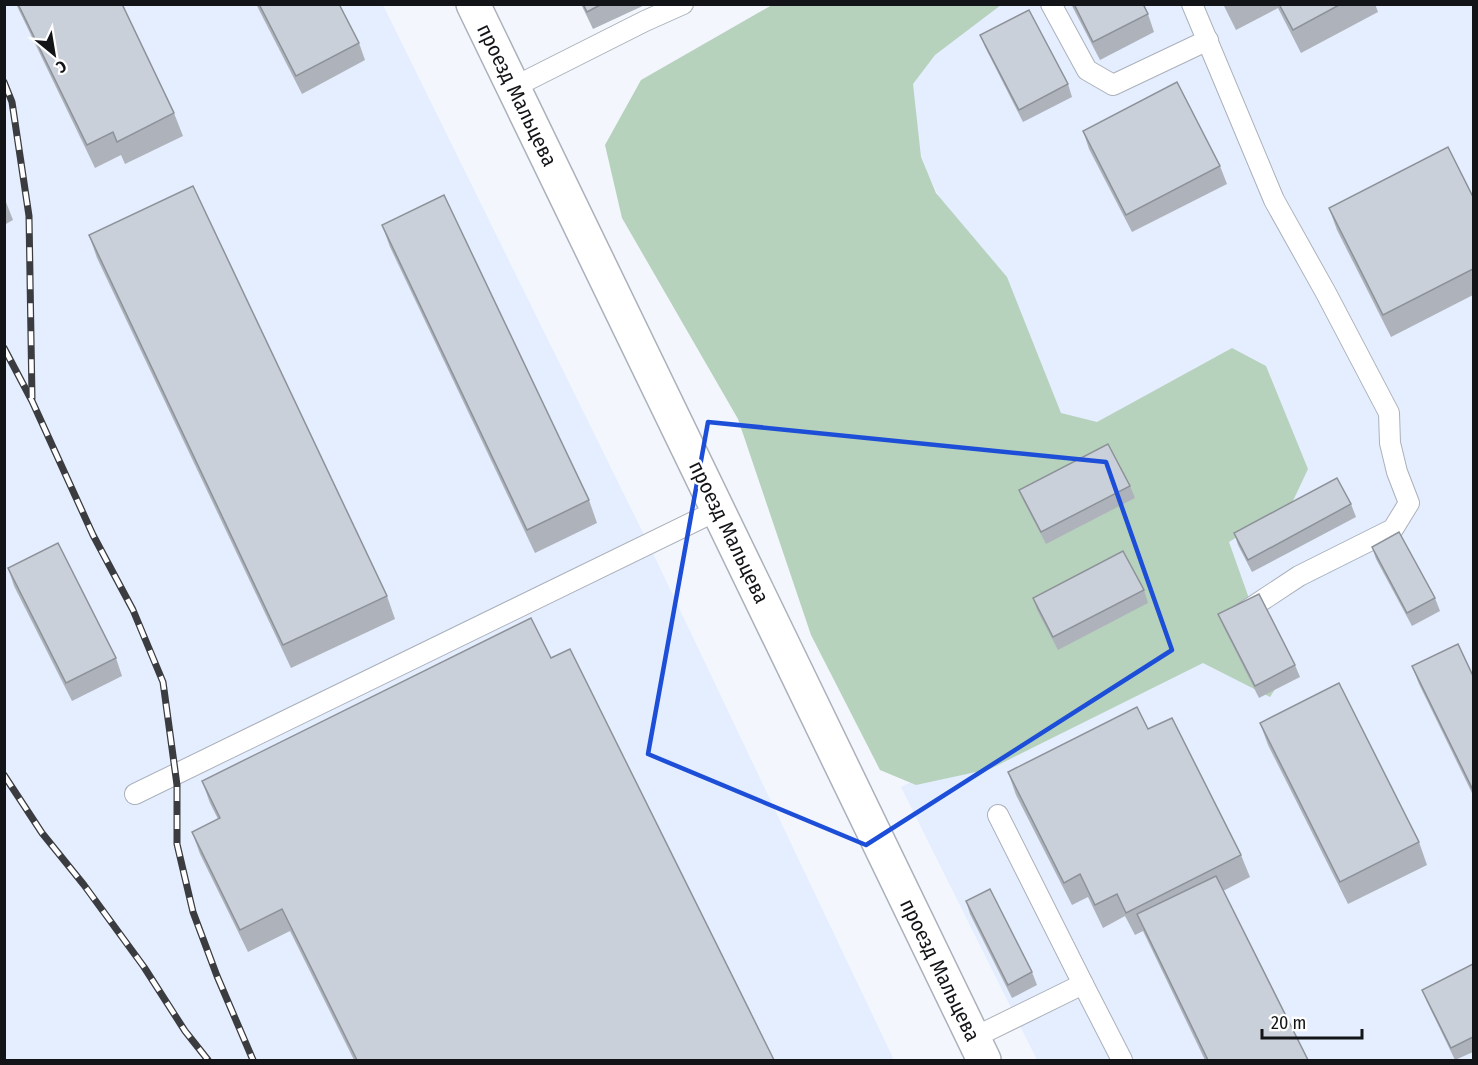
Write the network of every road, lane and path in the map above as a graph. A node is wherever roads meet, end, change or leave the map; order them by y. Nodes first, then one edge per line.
1 (473, 4) edge
2 (683, 4) edge
3 (1051, 4) edge
4 (1192, 4) edge
5 (1208, 40) junction
6 (514, 87) junction
7 (718, 510) junction
8 (1226, 624) edge
9 (135, 794) dead end
10 (998, 815) dead end
11 (1083, 984) junction
12 (979, 1049) edge
13 (1122, 1060) edge

1 - 6 street, проезд Мальцева
2 - 6 lane
3 - 5 lane
4 - 5 lane
5 - 8 lane
6 - 7 street, проезд Мальцева
7 - 9 lane
7 - 12 street, проезд Мальцева
10 - 11 lane
11 - 12 lane
11 - 13 lane

